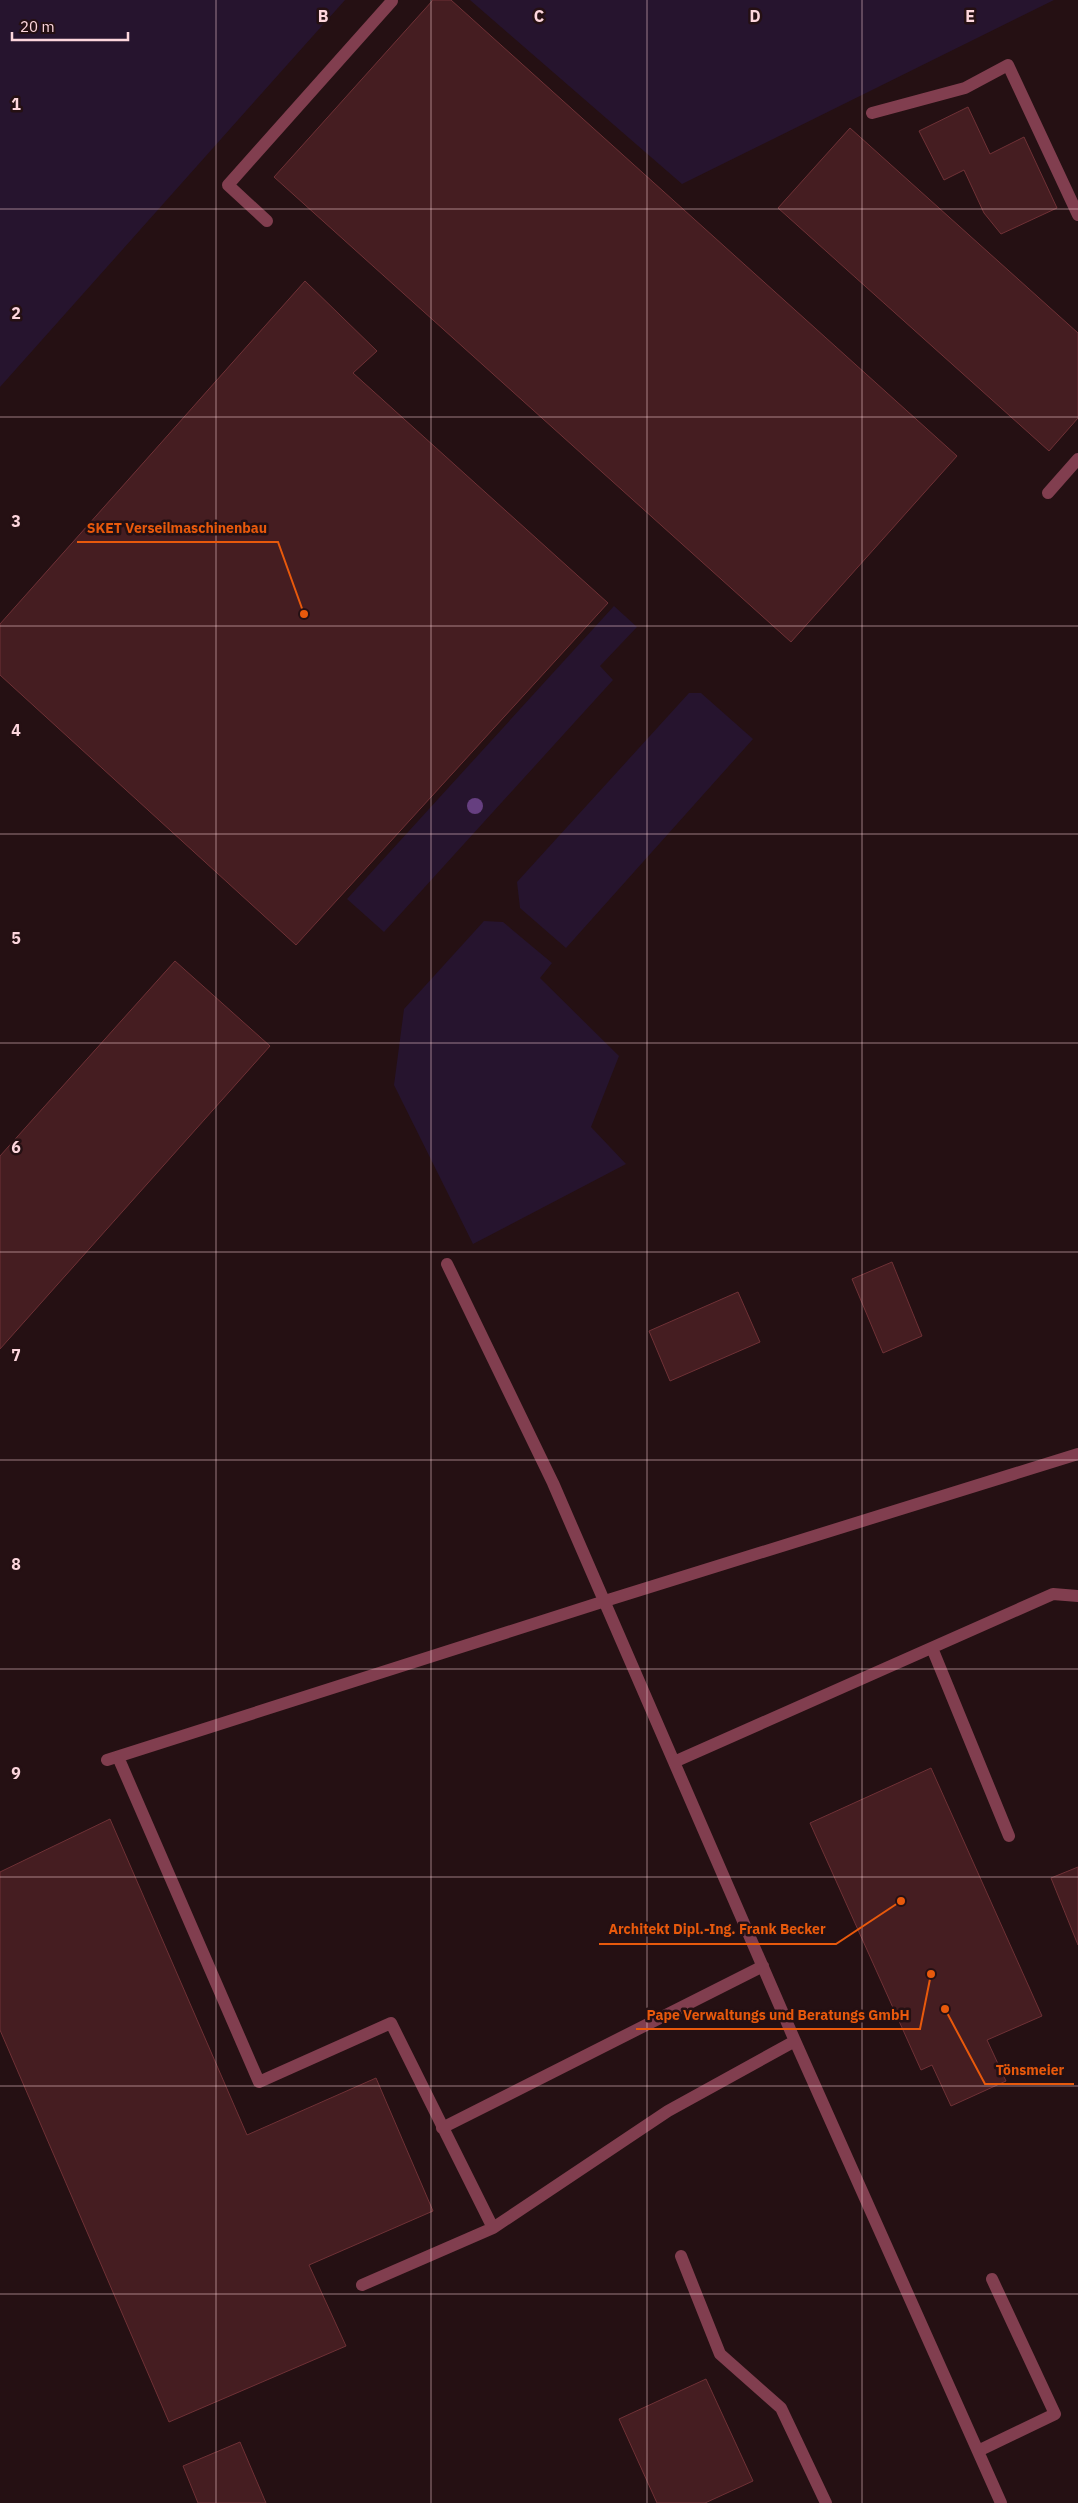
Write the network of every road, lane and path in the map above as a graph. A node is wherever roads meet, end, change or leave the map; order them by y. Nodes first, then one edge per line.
1 (392, 2) dead end
2 (872, 113) dead end
3 (1078, 216) edge
4 (267, 221) dead end
5 (1078, 459) edge
6 (1048, 493) dead end
7 (447, 1264) dead end
8 (1078, 1454) edge
9 (1078, 1596) edge
10 (605, 1601) junction
11 (932, 1648) junction
12 (674, 1762) junction
13 (1009, 1836) dead end
14 (762, 1966) junction
15 (795, 2040) junction
16 (442, 2128) junction
17 (493, 2228) junction
18 (681, 2256) dead end
19 (992, 2280) dead end
20 (362, 2285) dead end
21 (978, 2451) junction
22 (826, 2503) edge
23 (1002, 2503) edge

1 - 4 street
2 - 3 street
5 - 6 street
7 - 10 street
8 - 10 street
9 - 11 street
10 - 12 street
10 - 16 street
11 - 12 street
11 - 13 street
12 - 14 street
14 - 15 street
14 - 16 street
15 - 17 street
15 - 21 street
16 - 17 street
17 - 20 street
18 - 22 street
19 - 21 street
21 - 23 street

